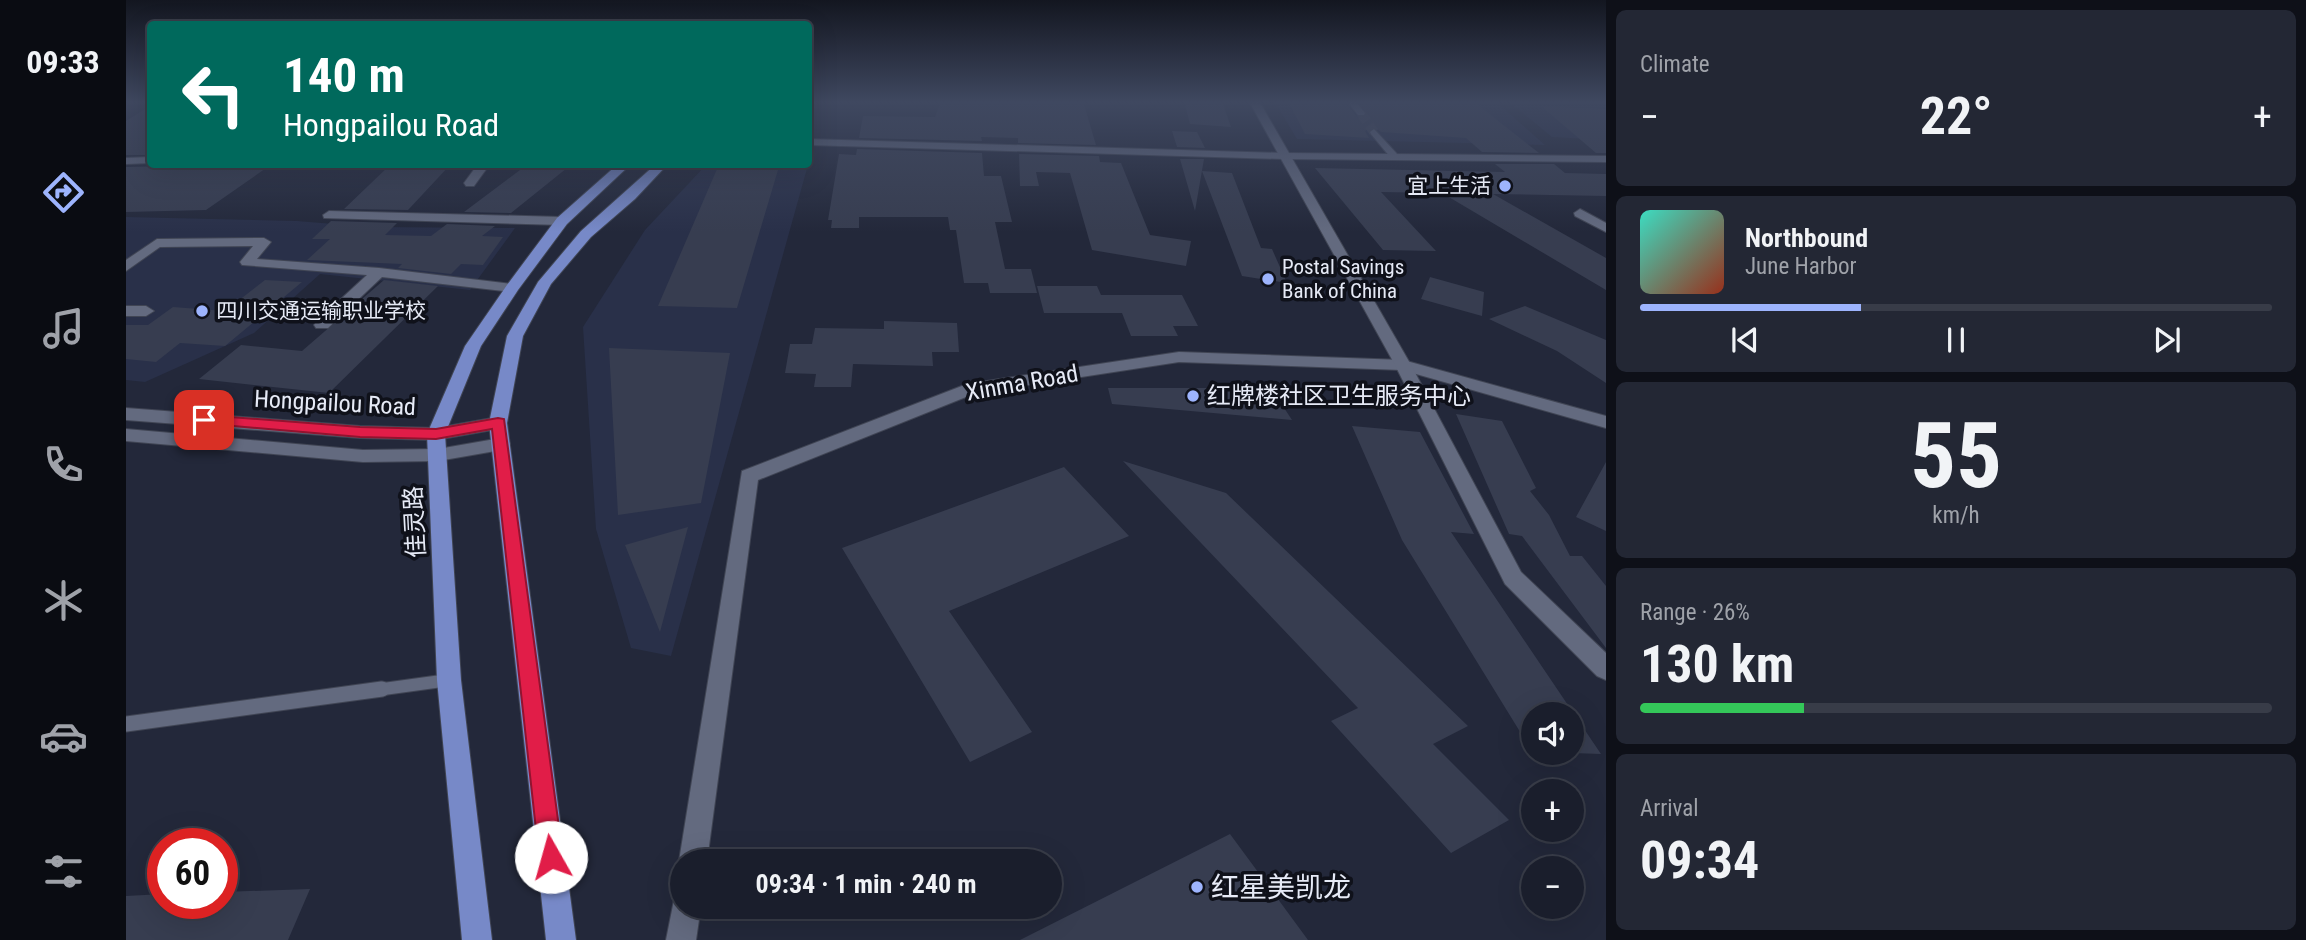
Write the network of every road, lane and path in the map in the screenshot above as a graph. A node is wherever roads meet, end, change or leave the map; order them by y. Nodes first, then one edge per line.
1 (905, 145) edge
2 (1278, 145) edge
3 (1385, 145) tunnel mouth
4 (1284, 156) junction
5 (1394, 156) junction
6 (1606, 159) edge
7 (147, 160) edge
8 (126, 162) edge
9 (482, 168) edge
10 (622, 168) edge
11 (659, 168) edge
12 (470, 183) dead end
13 (1580, 213) dead end
14 (329, 215) dead end
15 (562, 221) junction
16 (1606, 228) edge
17 (126, 267) edge
18 (379, 272) junction
19 (512, 288) junction
20 (126, 311) edge
21 (146, 311) dead end
22 (322, 325) dead end
23 (1403, 365) junction
24 (126, 414) edge
25 (1606, 422) edge
26 (498, 423) junction
27 (126, 435) edge
28 (437, 444) junction
29 (501, 444) junction
30 (1606, 669) edge
31 (450, 680) junction
32 (126, 724) edge
33 (695, 849) edge
34 (684, 919) edge
35 (477, 940) edge
36 (561, 940) edge
37 (681, 940) edge

1 - 4 street
2 - 4 street
3 - 5 street
4 - 5 street
4 - 23 street
5 - 6 street
7 - 8 street
9 - 12 street
10 - 15 main road, 佳灵路
11 - 26 main road
13 - 16 street
14 - 15 street
15 - 19 main road, 佳灵路
17 - 18 street
18 - 19 street
18 - 22 street
19 - 28 main road, 佳灵路
20 - 21 street
23 - 25 street, Xinma Road
23 - 30 street
23 - 33 street, Xinma Road
24 - 28 street, Hongpailou Road
26 - 28 street, Hongpailou Road
26 - 29 main road
27 - 28 street, Hongpailou Road
28 - 29 street, Hongpailou Road
28 - 31 main road, 佳灵路
29 - 36 main road
31 - 32 lane
31 - 35 main road, 佳灵路
34 - 37 street

